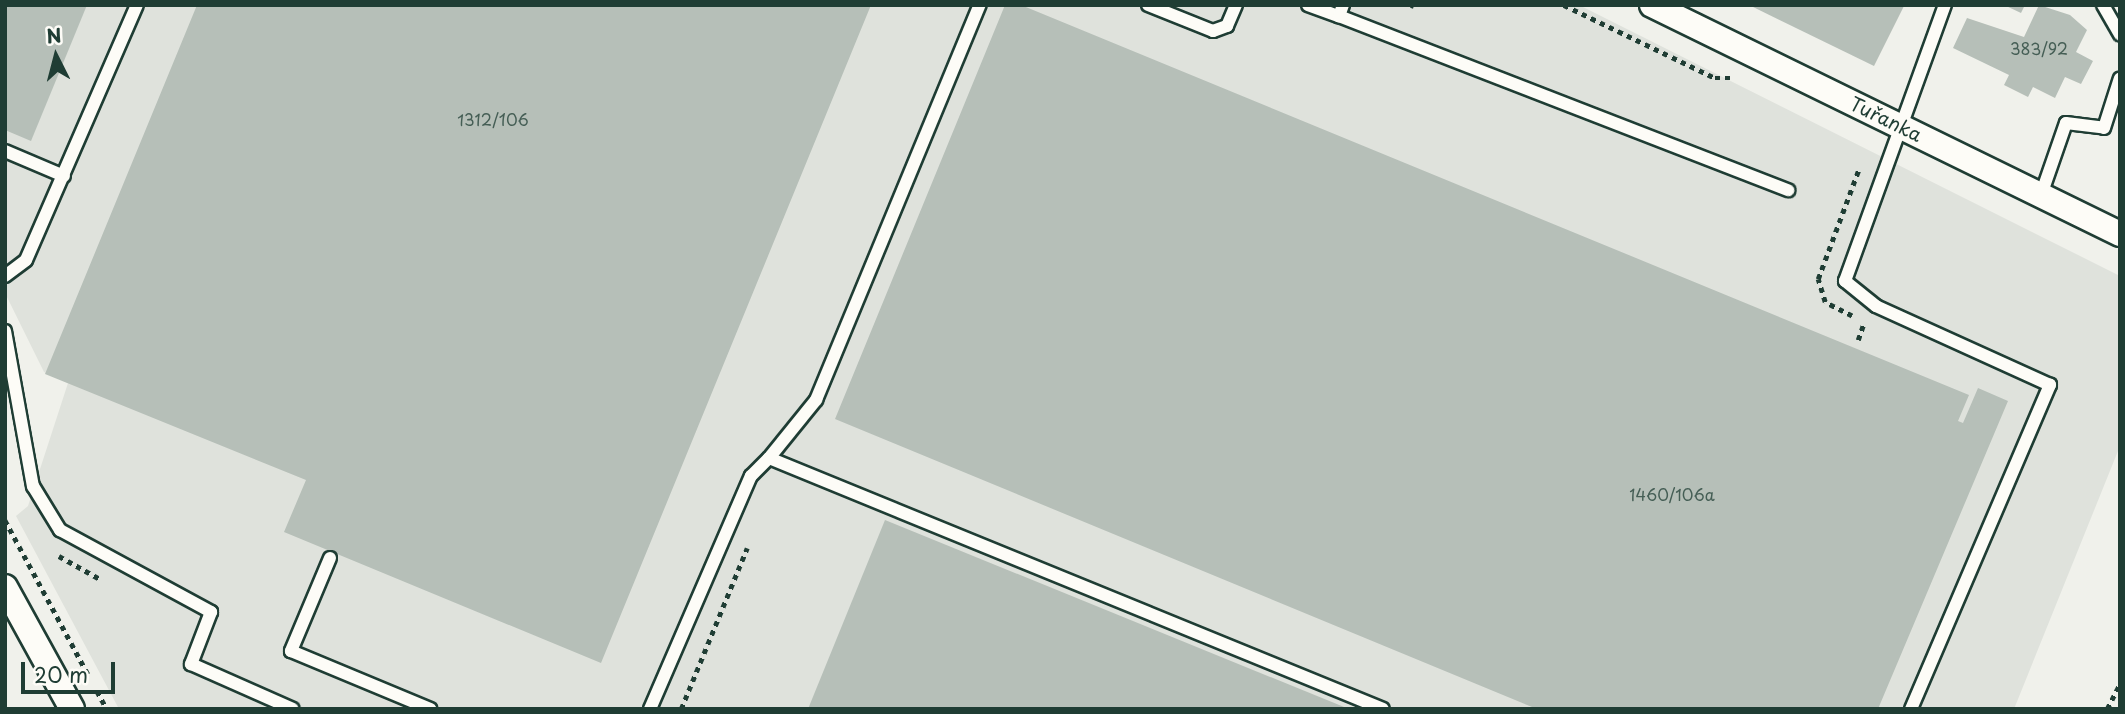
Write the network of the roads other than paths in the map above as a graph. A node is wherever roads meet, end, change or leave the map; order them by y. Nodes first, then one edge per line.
1 (137, 5) edge
2 (980, 5) edge
3 (1149, 5) edge
4 (1236, 5) edge
5 (1308, 5) edge
6 (1945, 5) edge
7 (2103, 5) edge
8 (1664, 8) edge
9 (1341, 11) edge
10 (2120, 34) edge
11 (2120, 78) edge
12 (1903, 127) junction
13 (5, 152) edge
14 (64, 176) junction
15 (1788, 190) dead end
16 (2040, 195) junction
17 (2120, 234) edge
18 (5, 275) edge
19 (5, 331) edge
20 (769, 458) junction
21 (330, 558) dead end
22 (5, 587) edge
23 (72, 709) edge
24 (293, 709) edge
25 (430, 709) edge
26 (650, 709) edge
27 (1383, 709) edge
28 (1911, 709) edge

1 - 14 lane
2 - 20 lane
3 - 4 lane
5 - 9 lane
6 - 12 lane
7 - 10 lane
8 - 12 street, Tuřanka
9 - 15 lane
11 - 16 lane
12 - 16 street, Tuřanka
12 - 28 lane
13 - 14 lane
14 - 18 lane
16 - 17 street, Tuřanka
19 - 24 lane
20 - 26 lane
20 - 27 lane
21 - 25 lane
22 - 23 street

